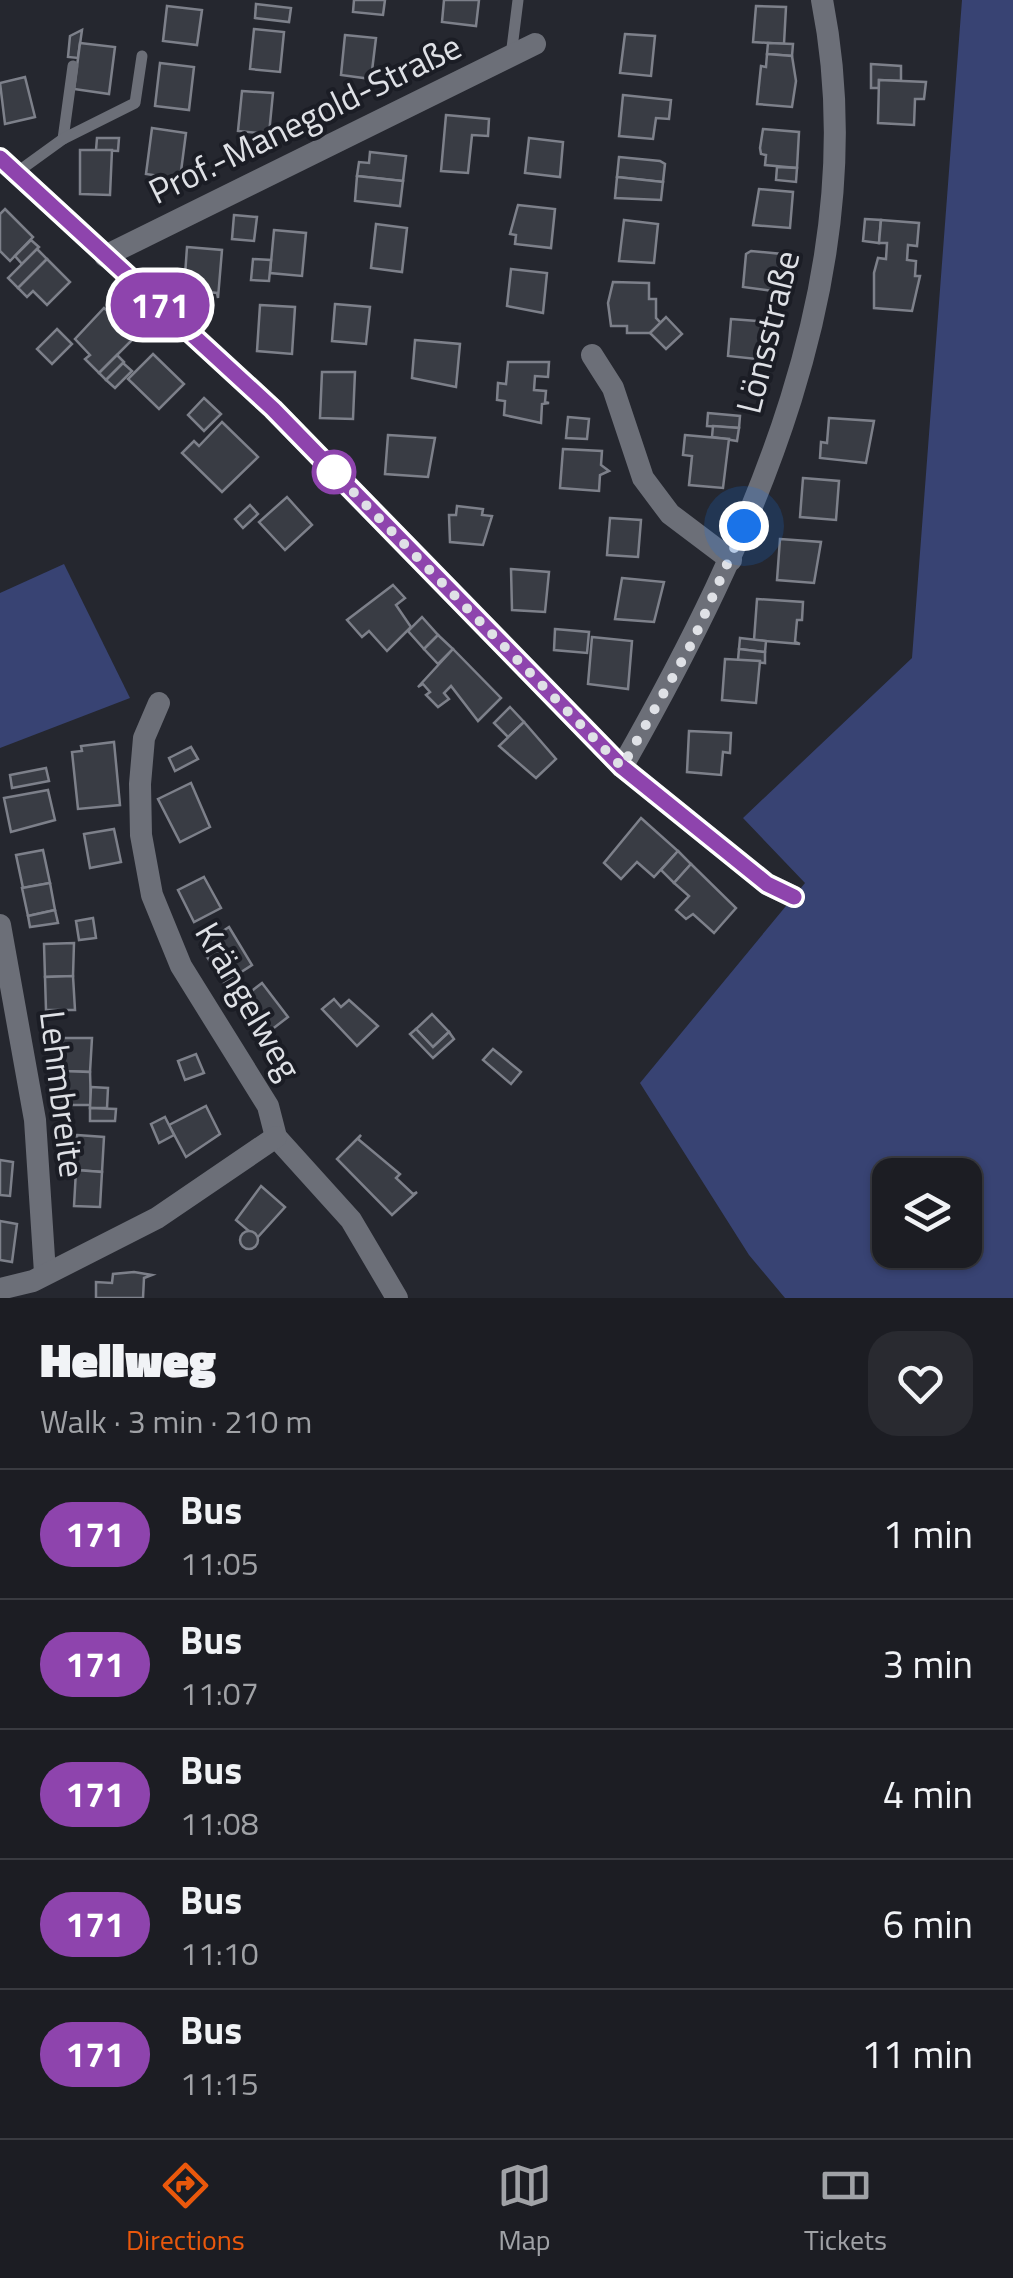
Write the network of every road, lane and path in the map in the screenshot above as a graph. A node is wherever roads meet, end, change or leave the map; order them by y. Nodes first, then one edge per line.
1 (518, 0) edge
2 (822, 0) edge
3 (535, 44) dead end
4 (142, 56) dead end
5 (510, 56) junction
6 (73, 66) dead end
7 (63, 139) junction
8 (8, 165) edge
9 (105, 256) junction
10 (592, 355) dead end
11 (731, 560) junction
12 (159, 703) dead end
13 (622, 767) junction
14 (794, 897) dead end
15 (0, 925) edge
16 (276, 1137) junction
17 (45, 1273) junction
18 (0, 1289) edge
19 (397, 1298) edge

1 - 5 lane
2 - 11 street, Lönsstraße
3 - 5 street, Prof.-Manegold-Straße
4 - 7 lane
5 - 9 street, Prof.-Manegold-Straße
6 - 7 lane
7 - 8 lane
8 - 9 street
9 - 13 street
10 - 11 street
11 - 13 street, Lönsstraße
12 - 16 street, Krängelweg
13 - 14 street
15 - 17 street, Lehmbreite
16 - 17 street
16 - 19 street, Krängelweg
17 - 18 street

